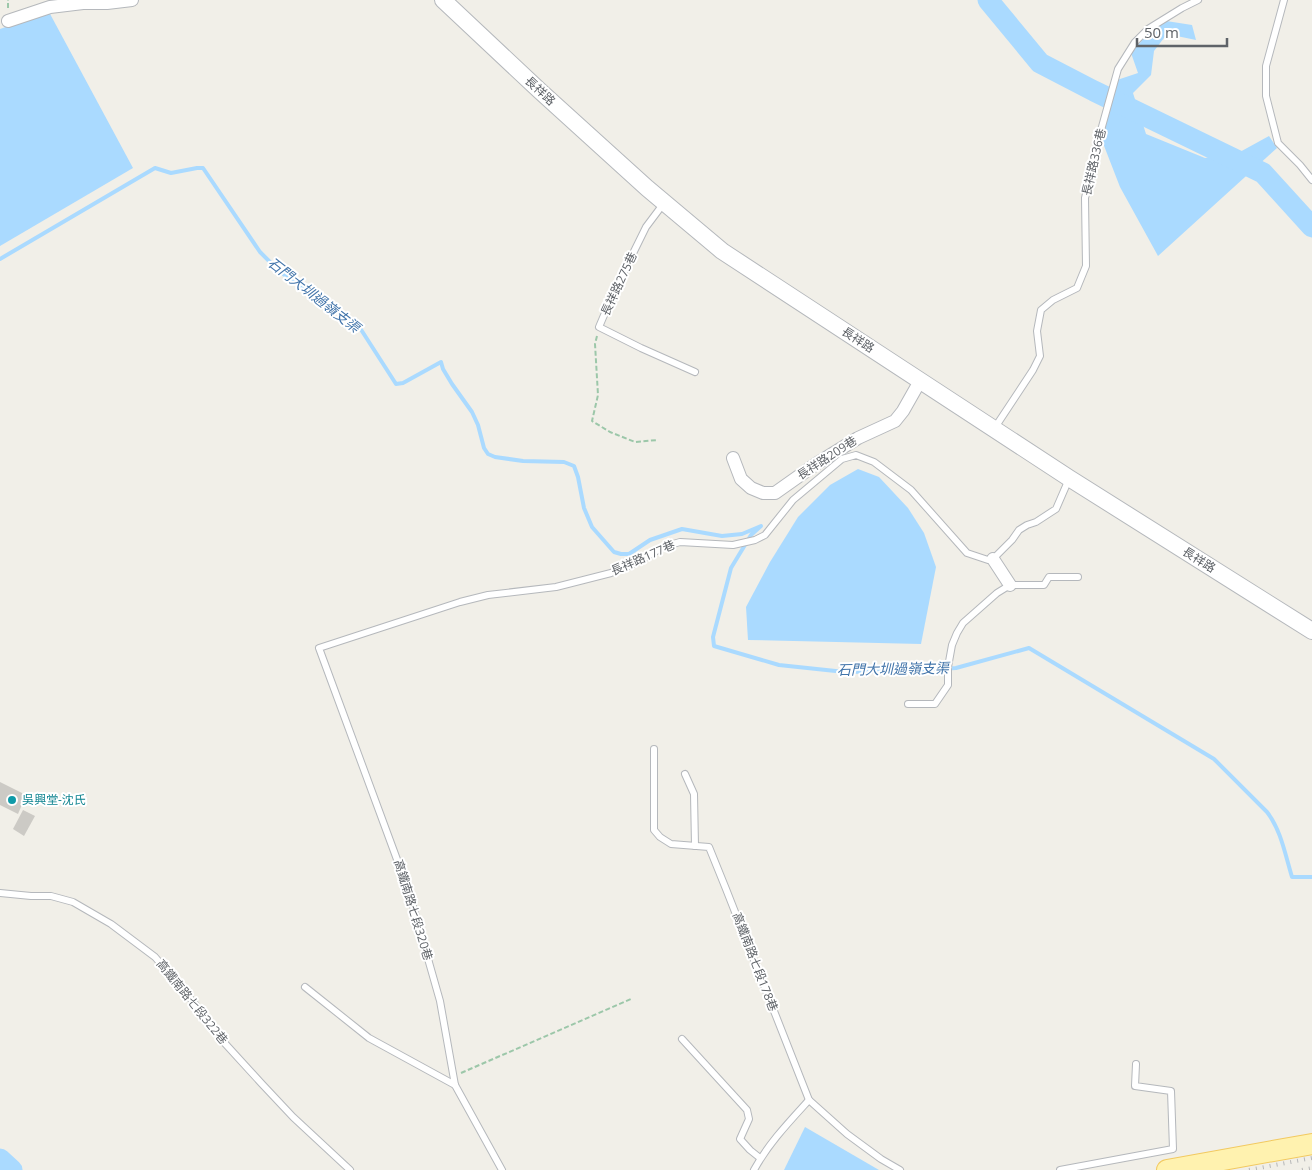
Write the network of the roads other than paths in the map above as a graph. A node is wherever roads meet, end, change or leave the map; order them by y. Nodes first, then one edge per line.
1 (132, 0) edge
2 (443, 0) edge
3 (1198, 0) edge
4 (1284, 0) edge
5 (8, 21) dead end
6 (1312, 180) edge
7 (665, 202) junction
8 (695, 372) dead end
9 (920, 381) junction
10 (994, 430) junction
11 (734, 458) dead end
12 (1069, 478) junction
13 (993, 559) junction
14 (1078, 577) dead end
15 (1010, 584) junction
16 (1312, 631) edge
17 (320, 648) joint
18 (908, 704) dead end
19 (654, 749) dead end
20 (685, 774) dead end
21 (694, 846) junction
22 (0, 893) edge
23 (305, 987) dead end
24 (682, 1039) dead end
25 (1136, 1064) dead end
26 (455, 1085) junction
27 (809, 1100) junction
28 (1312, 1144) edge
29 (760, 1158) junction
30 (350, 1170) edge
31 (502, 1170) edge
32 (754, 1170) edge
33 (900, 1170) edge
34 (1060, 1170) edge
35 (1167, 1170) edge

1 - 5 street
2 - 7 street, 長祥路
3 - 10 lane, 長祥路336巷
4 - 6 lane
7 - 8 lane, 長祥路275巷
7 - 9 street, 長祥路
9 - 10 street, 長祥路
9 - 11 street, 長祥路209巷
10 - 12 street, 長祥路
12 - 13 lane
12 - 16 street, 長祥路
13 - 15 street
13 - 17 lane, 長祥路177巷
14 - 15 lane
15 - 18 lane
17 - 26 lane, 高鐵南路七段320巷
19 - 21 lane, 高鐵南路七段178巷
20 - 21 lane
21 - 27 lane, 高鐵南路七段178巷
22 - 30 lane, 高鐵南路七段322巷
23 - 26 lane
24 - 29 lane
25 - 34 lane
26 - 31 lane, 高鐵南路七段320巷
27 - 29 lane
27 - 33 lane, 高鐵南路七段178巷
28 - 35 main road
29 - 32 lane

